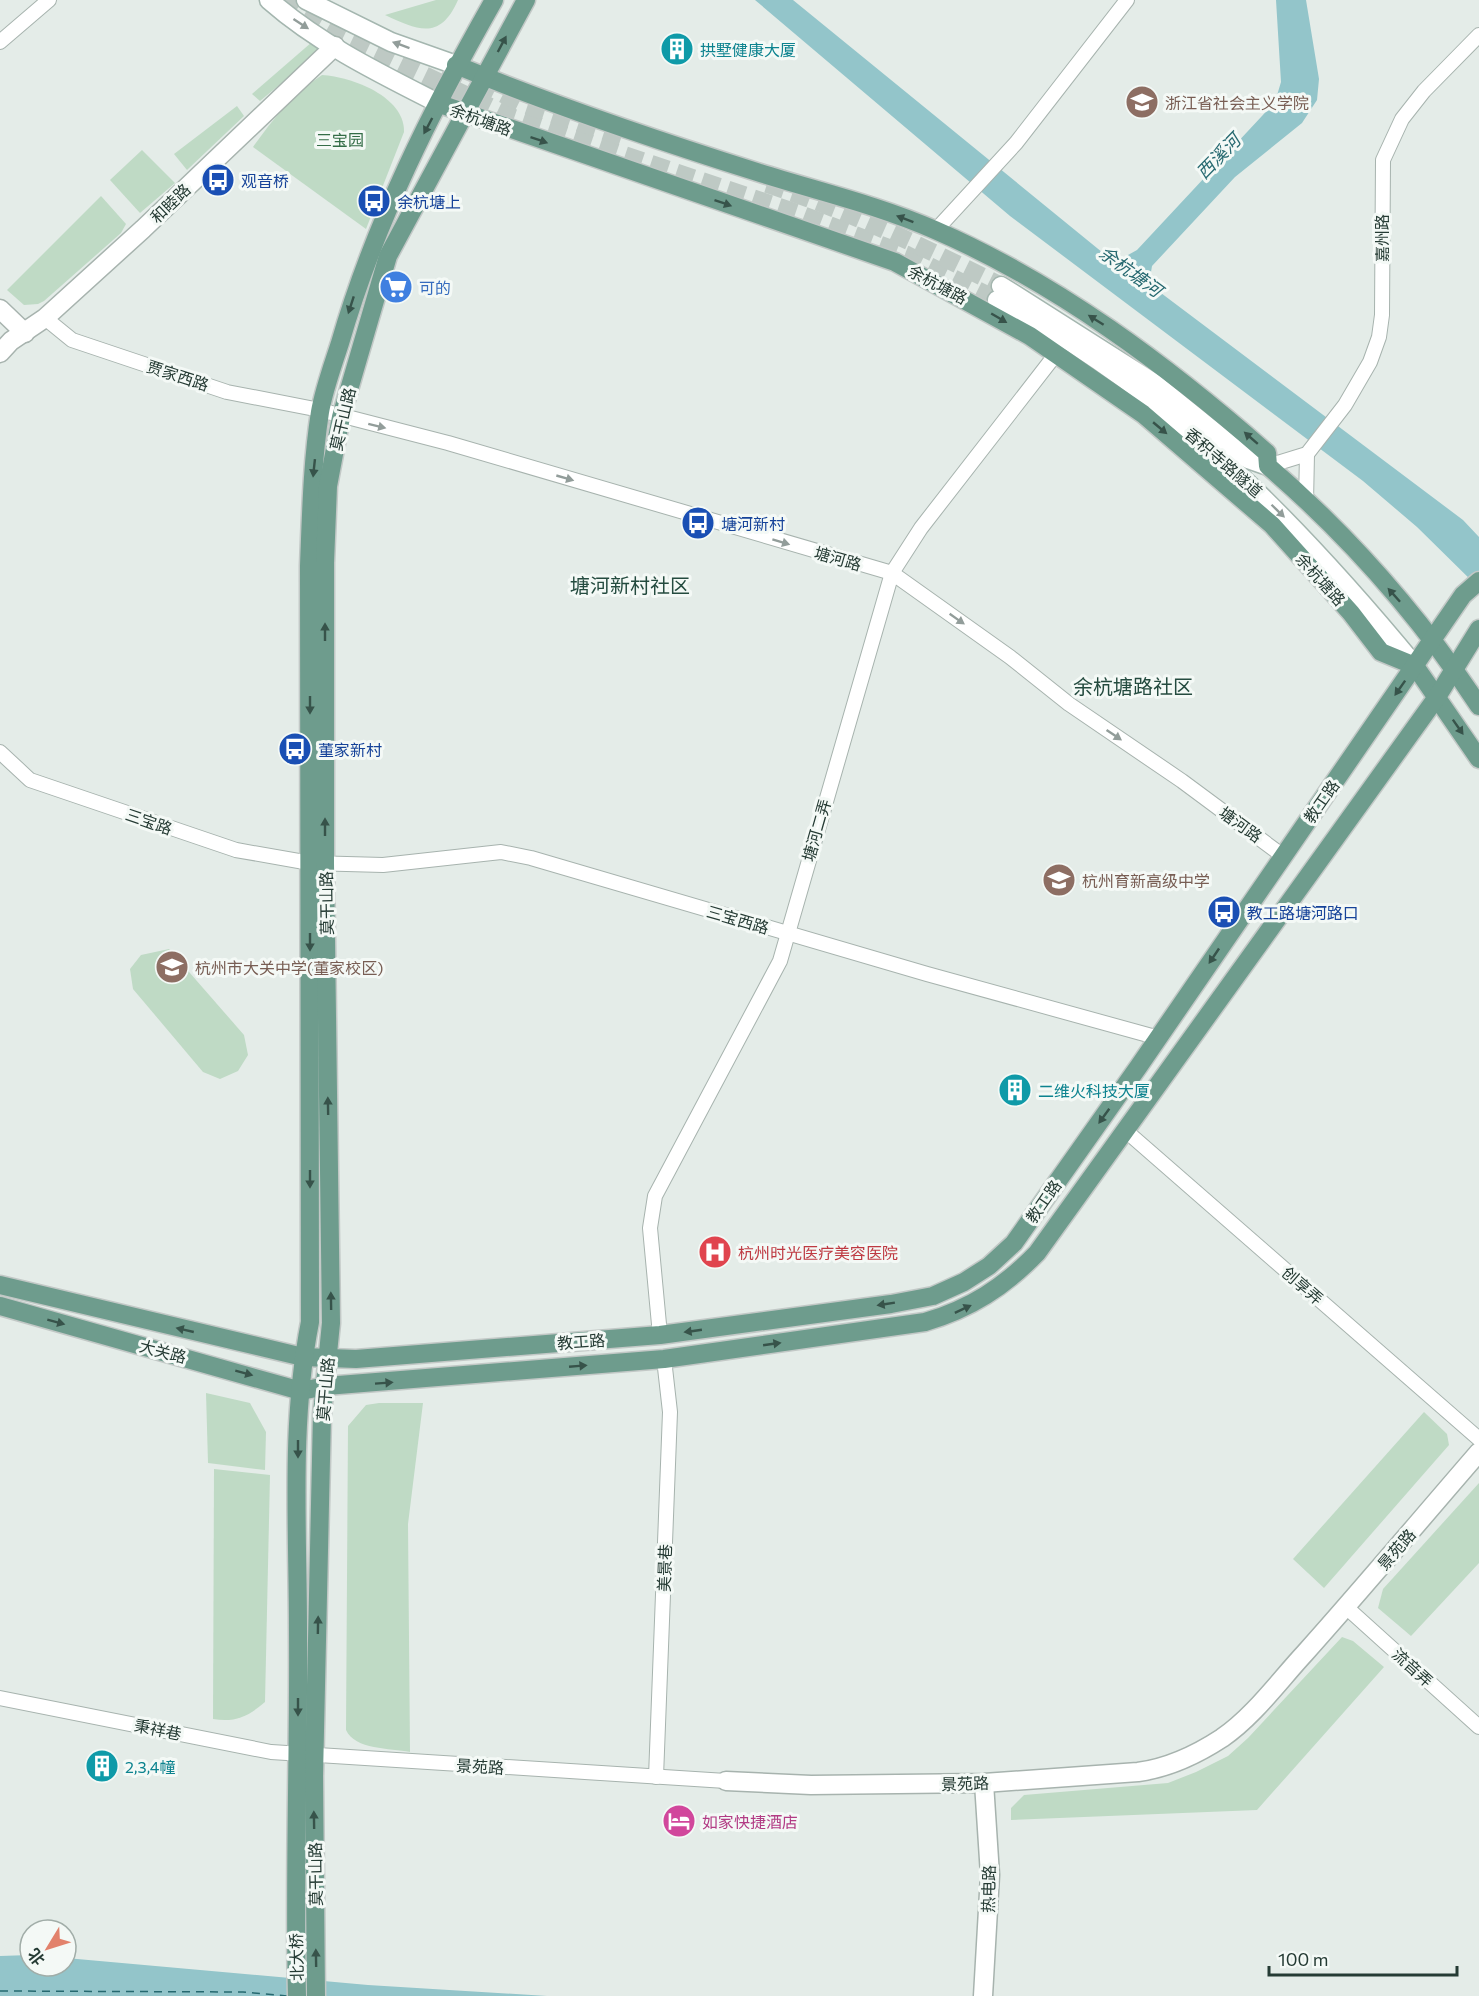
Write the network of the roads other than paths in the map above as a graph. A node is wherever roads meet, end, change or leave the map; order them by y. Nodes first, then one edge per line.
1 (48, 0) edge
2 (269, 0) edge
3 (306, 0) edge
4 (494, 0) edge
5 (526, 0) edge
6 (1127, 0) edge
7 (1479, 35) edge
8 (0, 42) edge
9 (335, 46) junction
10 (456, 65) junction
11 (484, 77) junction
12 (440, 104) junction
13 (464, 114) junction
14 (936, 230) junction
15 (0, 309) edge
16 (45, 318) junction
17 (25, 333) junction
18 (0, 353) edge
19 (1056, 354) junction
20 (320, 410) junction
21 (341, 417) junction
22 (1307, 454) junction
23 (1268, 466) junction
24 (1306, 502) junction
25 (891, 573) junction
26 (1479, 581) edge
27 (1479, 629) edge
28 (1433, 639) junction
29 (1415, 666) junction
30 (1453, 668) junction
31 (1437, 697) junction
32 (1479, 706) edge
33 (0, 752) edge
34 (1479, 759) edge
35 (1283, 856) junction
36 (317, 863) junction
37 (787, 933) junction
38 (1159, 1038) junction
39 (1126, 1131) junction
40 (0, 1285) edge
41 (0, 1306) edge
42 (660, 1335) junction
43 (303, 1358) junction
44 (327, 1359) junction
45 (664, 1359) junction
46 (326, 1386) junction
47 (301, 1391) junction
48 (1479, 1439) edge
49 (1479, 1452) edge
50 (1346, 1607) junction
51 (0, 1698) edge
52 (1479, 1727) edge
53 (307, 1754) junction
54 (656, 1777) junction
55 (726, 1781) joint
56 (984, 1783) junction
57 (295, 1917) joint
58 (315, 1920) joint
59 (297, 1996) edge
60 (316, 1996) edge
61 (983, 1996) edge

1 - 8 street
2 -> 9 street, 余杭塘路
10 -> 3 street
4 - 10 main road, 莫干山路
11 -> 5 main road, 莫干山路
6 - 14 street
7 - 22 street, 嘉州路
9 - 12 street, 余杭塘路
9 - 16 street, 和睦路
10 - 11 main road
10 - 12 main road, 莫干山路
11 - 13 main road, 莫干山路
14 -> 11 main road
12 - 13 main road, 余杭塘路
12 -> 20 main road, 莫干山路
13 -> 19 main road, 余杭塘路
13 - 21 main road, 莫干山路
23 -> 14 main road
15 - 17 street
16 - 17 street, 和睦路
16 - 20 street, 贾家西路
17 - 18 street, 和睦路
19 - 25 street, 塘河二弄
19 -> 29 main road, 余杭塘路
20 - 21 street, 塘河路
20 -> 36 main road, 莫干山路
21 -> 25 street, 塘河路
36 -> 21 main road, 莫干山路
22 - 23 street
22 - 24 street
23 - 24 main road
23 -> 29 street, 香积寺路隧道
28 -> 24 main road
25 -> 35 street, 塘河路
25 - 37 street, 塘河二弄
26 - 28 main road, 教工路
27 - 30 main road, 教工路
28 - 29 main road, 教工路
28 - 30 main road
29 - 31 main road
29 -> 35 main road, 教工路
30 - 31 main road, 教工路
30 - 32 main road
31 -> 34 main road
31 - 39 main road, 教工路
33 - 36 street, 三宝路
35 -> 38 main road, 教工路
36 - 37 street, 三宝西路
36 -> 43 main road, 莫干山路
44 -> 36 main road, 莫干山路
37 - 38 street, 三宝西路
37 - 42 street, 塘河二弄
38 -> 42 main road, 教工路
45 -> 39 main road, 教工路
39 - 48 street, 创享弄
43 -> 40 main road, 大关路
41 -> 47 main road, 大关路
42 - 44 main road, 教工路
43 - 44 main road, 大关路
43 - 47 main road, 莫干山路
44 - 46 main road, 莫干山路
46 -> 45 main road, 教工路
45 - 54 street, 美景巷
46 - 47 main road, 大关路
53 -> 46 main road, 莫干山路
47 -> 53 main road, 莫干山路
49 - 50 street, 景苑路
50 - 52 street, 流音弄
50 - 56 street, 景苑路
51 - 53 street, 秉祥巷
53 - 54 street, 景苑路
53 - 57 main road, 莫干山路
58 -> 53 main road, 莫干山路
54 - 55 street, 景苑路
55 - 56 street, 景苑路
56 - 61 street, 热电路
57 - 59 main road, 北大桥
60 -> 58 main road, 北大桥

